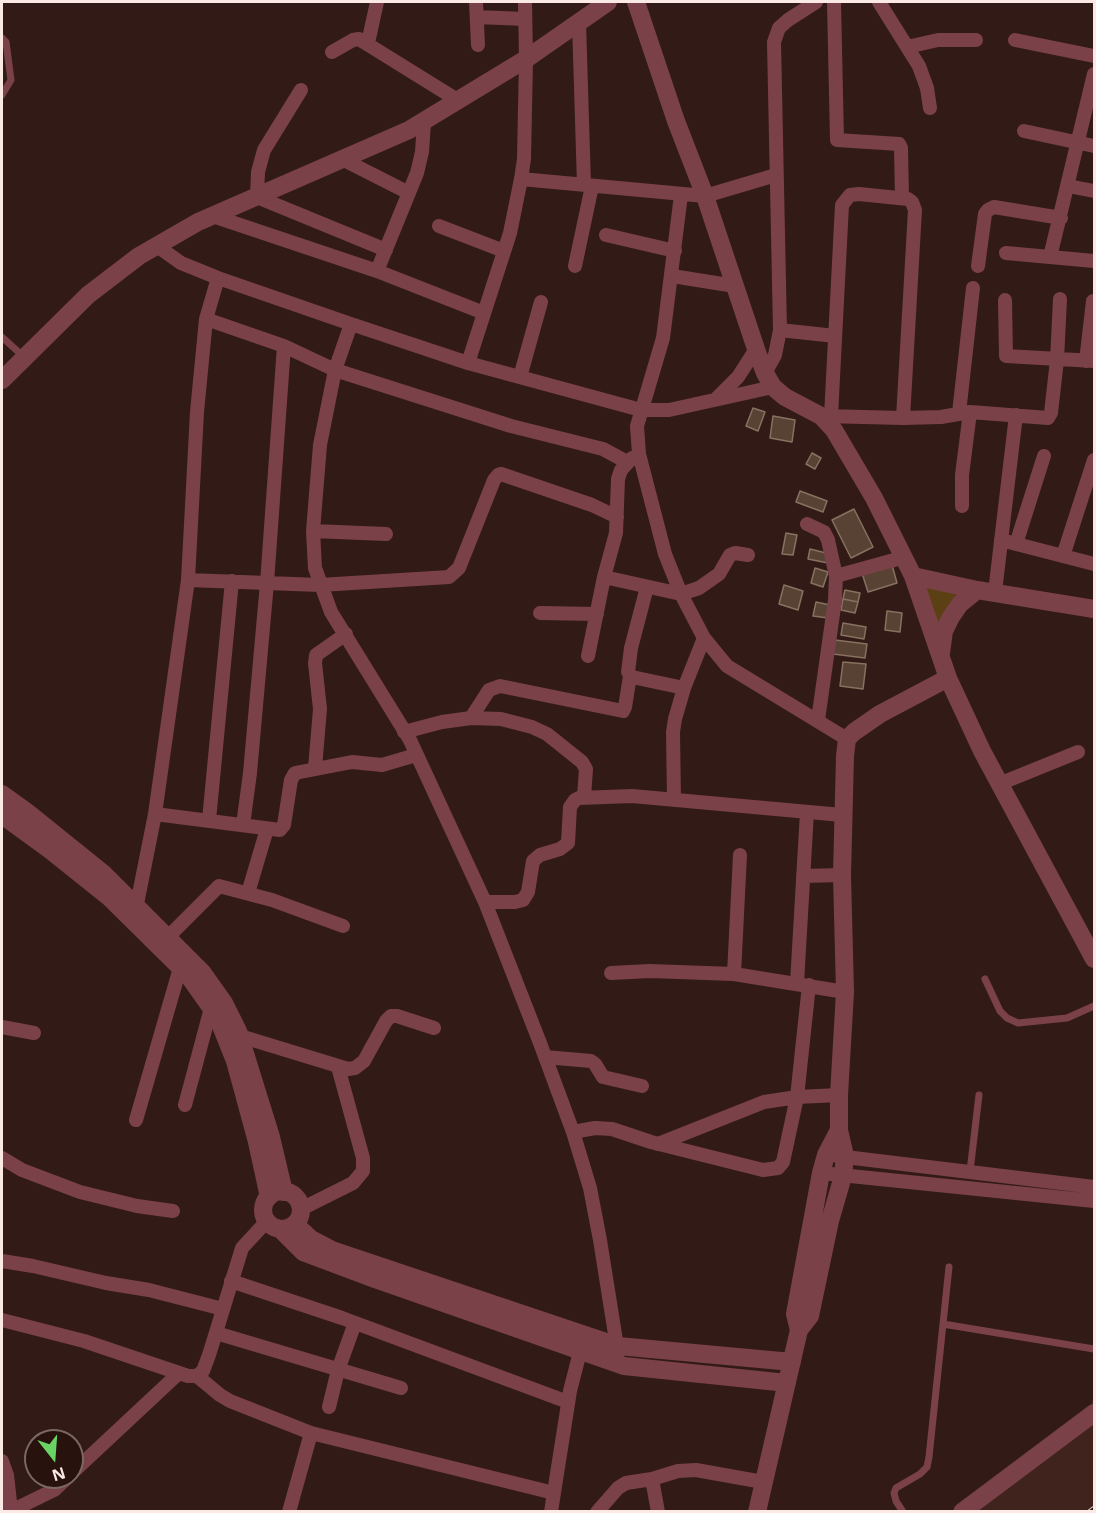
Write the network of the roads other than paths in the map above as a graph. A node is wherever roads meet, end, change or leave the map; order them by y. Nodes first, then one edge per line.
1 (377, 2) edge
2 (476, 2) edge
3 (525, 2) edge
4 (608, 2) edge
5 (636, 2) edge
6 (816, 2) edge
7 (834, 2) edge
8 (879, 2) edge
9 (587, 12) edge
10 (477, 17) junction
11 (525, 19) junction
12 (2, 38) edge
13 (976, 40) dead end
14 (1015, 40) dead end
15 (368, 43) junction
16 (478, 45) dead end
17 (908, 47) junction
18 (332, 52) dead end
19 (1095, 56) edge
20 (526, 59) junction
21 (1095, 74) edge
22 (301, 90) dead end
23 (2, 95) edge
24 (459, 101) junction
25 (930, 108) dead end
26 (424, 122) junction
27 (1024, 131) dead end
28 (1078, 142) junction
29 (1095, 146) edge
30 (342, 159) junction
31 (776, 175) junction
32 (521, 179) junction
33 (588, 185) junction
34 (1068, 186) junction
35 (1095, 191) edge
36 (409, 193) junction
37 (681, 195) junction
38 (705, 196) junction
39 (257, 197) junction
40 (902, 197) junction
41 (213, 216) junction
42 (1061, 218) junction
43 (439, 226) dead end
44 (606, 236) dead end
45 (158, 246) junction
46 (386, 250) junction
47 (675, 251) junction
48 (504, 252) junction
49 (1006, 253) dead end
50 (1050, 257) junction
51 (1095, 261) edge
52 (574, 266) dead end
53 (978, 266) dead end
54 (377, 271) junction
55 (672, 276) junction
56 (218, 278) junction
57 (735, 286) junction
58 (973, 288) dead end
59 (1060, 299) dead end
60 (1005, 300) dead end
61 (1093, 301) dead end
62 (541, 302) dead end
63 (484, 313) junction
64 (206, 319) junction
65 (351, 324) junction
66 (780, 330) junction
67 (835, 336) junction
68 (2, 337) edge
69 (284, 346) junction
70 (756, 349) junction
71 (24, 357) junction
72 (1058, 360) junction
73 (1090, 361) edge
74 (468, 363) junction
75 (335, 370) junction
76 (520, 377) junction
77 (2, 380) edge
78 (769, 380) junction
79 (715, 401) junction
80 (641, 410) junction
81 (965, 413) junction
82 (1016, 415) junction
83 (826, 416) junction
84 (903, 418) junction
85 (639, 454) junction
86 (1044, 456) dead end
87 (1095, 460) edge
88 (627, 462) junction
89 (962, 506) dead end
90 (617, 517) junction
91 (807, 524) dead end
92 (313, 531) junction
93 (386, 534) dead end
94 (1001, 540) junction
95 (1016, 544) junction
96 (748, 555) dead end
97 (1063, 556) junction
98 (905, 558) junction
99 (1095, 564) edge
100 (836, 576) junction
101 (913, 576) junction
102 (604, 577) junction
103 (188, 580) junction
104 (232, 582) junction
105 (267, 582) junction
106 (320, 585) junction
107 (647, 587) junction
108 (986, 591) junction
109 (681, 594) junction
110 (1095, 609) edge
111 (540, 614) dead end
112 (597, 615) junction
113 (346, 634) junction
114 (704, 638) junction
115 (940, 654) junction
116 (588, 656) dead end
117 (630, 676) junction
118 (948, 678) junction
119 (684, 688) junction
120 (471, 718) junction
121 (818, 720) junction
122 (404, 732) junction
123 (847, 739) junction
124 (1078, 752) dead end
125 (416, 754) junction
126 (315, 768) junction
127 (999, 784) junction
128 (2, 794) edge
129 (584, 797) junction
130 (674, 800) junction
131 (807, 812) junction
132 (156, 814) junction
133 (2, 815) edge
134 (842, 815) junction
135 (209, 820) junction
136 (243, 825) junction
137 (267, 829) junction
138 (740, 855) dead end
139 (842, 875) junction
140 (803, 876) junction
141 (248, 893) junction
142 (485, 902) junction
143 (135, 914) junction
144 (343, 926) dead end
145 (168, 937) junction
146 (1095, 958) edge
147 (180, 968) junction
148 (611, 973) dead end
149 (734, 974) junction
150 (985, 979) dead end
151 (803, 984) junction
152 (845, 992) junction
153 (1095, 1006) edge
154 (211, 1008) junction
155 (2, 1027) edge
156 (434, 1028) dead end
157 (34, 1033) dead end
158 (240, 1036) junction
159 (545, 1057) junction
160 (338, 1067) junction
161 (642, 1086) dead end
162 (839, 1095) junction
163 (979, 1095) dead end
164 (797, 1097) junction
165 (185, 1105) dead end
166 (136, 1120) dead end
167 (839, 1130) junction
168 (573, 1132) junction
169 (658, 1144) junction
170 (826, 1155) junction
171 (845, 1156) junction
172 (2, 1158) edge
173 (970, 1171) junction
174 (821, 1173) junction
175 (843, 1176) junction
176 (1095, 1187) edge
177 (276, 1194) junction
178 (1095, 1201) edge
179 (173, 1211) dead end
180 (286, 1221) junction
181 (2, 1261) edge
182 (949, 1267) dead end
183 (231, 1281) junction
184 (223, 1309) junction
185 (2, 1320) edge
186 (355, 1323) junction
187 (943, 1324) junction
188 (799, 1330) junction
189 (216, 1333) junction
190 (582, 1344) junction
191 (1095, 1349) edge
192 (618, 1355) junction
193 (792, 1362) junction
194 (338, 1370) junction
195 (179, 1373) junction
196 (197, 1376) junction
197 (787, 1383) junction
198 (400, 1388) dead end
199 (568, 1402) junction
200 (329, 1407) dead end
201 (1095, 1413) edge
202 (311, 1433) junction
203 (2, 1461) edge
204 (84, 1462) edge
205 (652, 1479) junction
206 (763, 1482) junction
207 (55, 1489) edge
208 (554, 1493) junction
209 (5, 1511) edge
210 (289, 1512) edge
211 (551, 1512) edge
212 (597, 1512) edge
213 (658, 1512) edge
214 (757, 1512) edge
215 (903, 1512) edge
216 (962, 1512) edge

1 - 15 street
2 - 10 street
3 - 11 street
4 - 9 street
5 - 38 street
6 - 31 street
7 - 40 street
8 - 17 street
9 - 20 street
9 - 33 street
10 - 11 street
10 - 16 street
11 - 20 street
12 - 23 lane
13 - 17 street
14 - 19 street
15 - 18 street
15 - 24 street
17 - 25 street
20 - 24 street
20 - 32 street
21 - 28 street
22 - 39 street
24 - 26 street
26 - 30 street
26 - 36 street
27 - 28 street
28 - 29 street
28 - 34 street
30 - 36 street
30 - 39 street
31 - 38 street
31 - 66 street
32 - 33 street
32 - 48 street
33 - 37 street
33 - 52 street
34 - 35 street
34 - 42 street
36 - 46 street
37 - 38 street
37 - 47 street
38 - 57 street
39 - 41 street
39 - 46 street
40 - 67 street
40 - 84 street
41 - 45 street
41 - 54 street
42 - 50 street
42 - 53 street
43 - 48 street
44 - 47 street
45 - 56 street
45 - 71 street
46 - 54 street
47 - 55 street
48 - 63 street
49 - 50 street
50 - 51 street
54 - 63 street
55 - 57 street
55 - 80 street
56 - 64 street
56 - 65 street
57 - 70 street
58 - 81 street
59 - 72 street
60 - 72 street
61 - 73 street
62 - 76 street
63 - 74 street
64 - 69 street
64 - 103 street
65 - 74 street
65 - 75 street
66 - 67 street
66 - 78 street
67 - 83 street
68 - 71 lane
69 - 75 street
69 - 105 street
70 - 78 street
70 - 79 street
71 - 77 street
72 - 73 street
72 - 82 street
74 - 76 street
75 - 88 street
75 - 92 street
76 - 80 street
78 - 79 street
78 - 83 street
79 - 80 street
80 - 85 street
81 - 82 street
81 - 84 street
81 - 89 street
82 - 94 street
83 - 84 street
83 - 98 street
85 - 88 street
85 - 109 street
86 - 95 street
87 - 97 street
88 - 90 street
90 - 102 street
90 - 106 street
91 - 100 street
92 - 93 street
92 - 106 street
94 - 95 street
94 - 108 street
95 - 97 street
96 - 109 street
97 - 99 street
98 - 100 street
98 - 101 street
100 - 121 street
101 - 108 street
101 - 115 street
102 - 107 street
102 - 112 street
103 - 104 street
103 - 132 street
104 - 105 street
104 - 135 street
105 - 106 street
105 - 136 street
106 - 113 street
107 - 109 street
107 - 117 street
108 - 110 street
108 - 115 street
109 - 114 street
111 - 112 street
112 - 116 street
113 - 122 street
113 - 126 street
114 - 119 street
114 - 121 street
115 - 118 street
117 - 119 street
117 - 120 street
118 - 123 street
118 - 127 street
119 - 130 street
120 - 122 street
120 - 129 street
121 - 123 street
122 - 125 street
123 - 134 street
124 - 127 street
125 - 126 street
125 - 142 street
126 - 137 street
127 - 146 street
128 - 143 street
129 - 130 street
129 - 142 street
130 - 131 street
131 - 134 street
131 - 140 street
132 - 135 street
132 - 143 street
133 - 143 street
134 - 139 street
135 - 136 street
136 - 137 street
137 - 141 street
138 - 149 street
139 - 140 street
139 - 152 street
140 - 151 street
141 - 144 street
141 - 145 street
142 - 159 street
143 - 145 street
143 - 147 street
145 - 158 street
147 - 154 street
147 - 166 street
148 - 149 street
149 - 151 street
150 - 153 lane
151 - 152 street
151 - 164 street
152 - 162 street
154 - 165 street
154 - 177 street
155 - 157 street
156 - 160 street
158 - 160 street
158 - 177 street
159 - 161 street
159 - 168 street
160 - 180 street
162 - 164 street
162 - 167 street
163 - 173 lane
164 - 169 street
164 - 169 street
167 - 170 street
167 - 171 street
168 - 169 street
168 - 192 street
170 - 171 street
170 - 174 street
171 - 173 street
171 - 175 street
172 - 179 street
173 - 176 street
174 - 175 street
174 - 188 street
175 - 178 street
175 - 188 street
177 - 180 street
177 - 180 street
180 - 183 street
180 - 190 street
181 - 184 street
182 - 187 lane
183 - 184 street
183 - 186 street
184 - 189 street
185 - 195 street
186 - 194 street
186 - 199 street
187 - 191 lane
187 - 215 lane
188 - 193 street
189 - 194 street
189 - 196 street
190 - 192 street
190 - 199 street
192 - 193 street
192 - 197 street
193 - 197 street
194 - 198 street
194 - 200 street
195 - 196 street
195 - 204 street
196 - 202 street
197 - 206 street
199 - 208 street
201 - 216 street
202 - 208 street
202 - 210 street
203 - 209 street
205 - 206 street
205 - 212 street
205 - 213 street
206 - 214 street
207 - 209 street
208 - 211 street

